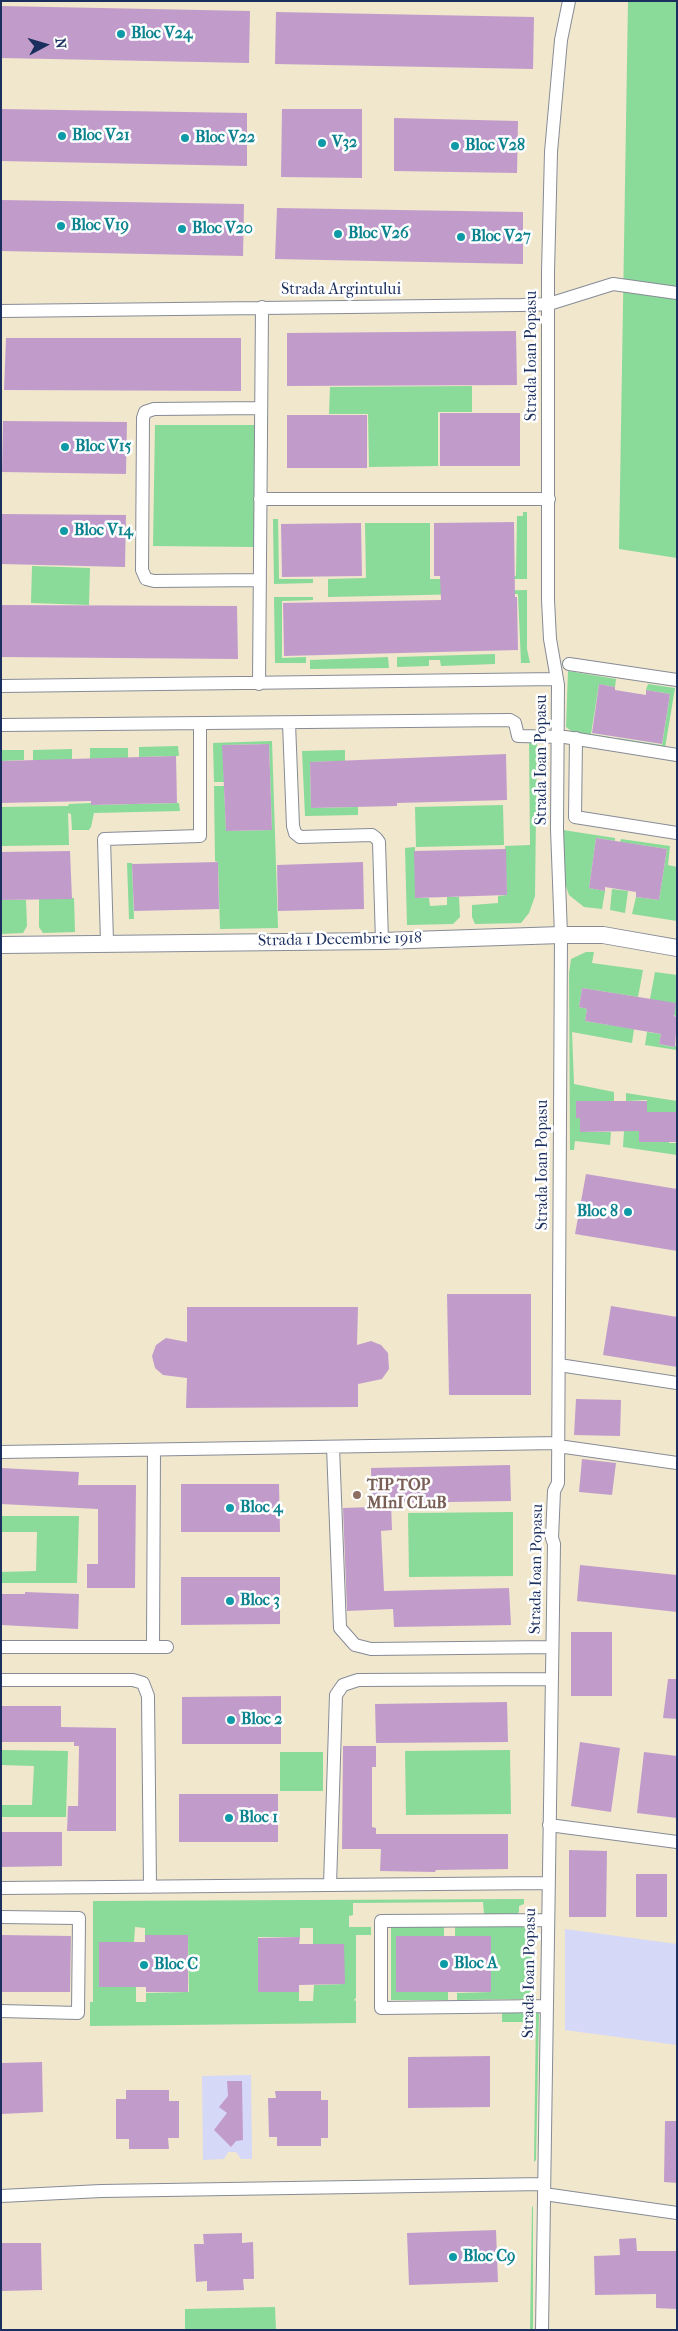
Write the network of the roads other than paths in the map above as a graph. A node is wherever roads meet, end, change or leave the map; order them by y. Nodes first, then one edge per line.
1 (569, 1) edge
2 (677, 293) edge
3 (549, 304) junction
4 (262, 307) junction
5 (1, 310) edge
6 (261, 408) junction
7 (260, 499) junction
8 (549, 499) junction
9 (260, 580) junction
10 (568, 664) dead end
11 (557, 679) junction
12 (677, 680) edge
13 (259, 684) junction
14 (1, 686) edge
15 (289, 723) junction
16 (1, 724) edge
17 (200, 724) junction
18 (557, 736) junction
19 (576, 738) junction
20 (677, 755) edge
21 (677, 833) edge
22 (561, 935) junction
23 (382, 941) junction
24 (107, 942) junction
25 (1, 945) edge
26 (677, 948) edge
27 (558, 1365) junction
28 (677, 1383) edge
29 (558, 1444) junction
30 (333, 1447) junction
31 (154, 1450) junction
32 (1, 1452) edge
33 (677, 1463) edge
34 (154, 1646) junction
35 (167, 1646) dead end
36 (1, 1647) edge
37 (552, 1647) junction
38 (552, 1679) junction
39 (1, 1680) edge
40 (549, 1824) junction
41 (677, 1842) edge
42 (547, 1883) junction
43 (330, 1885) junction
44 (150, 1886) junction
45 (1, 1888) edge
46 (1, 1917) edge
47 (547, 1920) junction
48 (546, 2006) junction
49 (1, 2011) edge
50 (544, 2188) junction
51 (1, 2196) edge
52 (677, 2213) edge
53 (542, 2330) edge

1 - 3 street, Strada Ioan Popasu
2 - 3 street, Strada Argintului
3 - 4 street, Strada Argintului
3 - 8 street, Strada Ioan Popasu
4 - 5 street, Strada Argintului
4 - 6 street
6 - 7 street
6 - 9 street
7 - 8 street
7 - 9 street
8 - 11 street, Strada Ioan Popasu
9 - 13 street
10 - 12 street
11 - 13 street
11 - 18 street, Strada Ioan Popasu
13 - 14 street
15 - 17 street
15 - 18 street
15 - 23 street
16 - 17 street
17 - 24 street
18 - 19 street
18 - 22 street, Strada Ioan Popasu
19 - 20 street
19 - 21 street
22 - 23 street, Strada 1 Decembrie 1918
22 - 26 street, Strada 1 Decembrie 1918
22 - 27 street, Strada Ioan Popasu
23 - 24 street, Strada 1 Decembrie 1918
24 - 25 street, Strada 1 Decembrie 1918
27 - 28 street
27 - 29 street, Strada Ioan Popasu
29 - 30 street
29 - 33 street
29 - 37 street, Strada Ioan Popasu
30 - 31 street
30 - 37 street
31 - 32 street
31 - 34 street
34 - 35 street
34 - 36 street
37 - 38 street, Strada Ioan Popasu
38 - 40 street, Strada Ioan Popasu
38 - 43 street
39 - 44 street
40 - 41 street
40 - 42 street, Strada Ioan Popasu
42 - 43 street
42 - 47 street, Strada Ioan Popasu
43 - 44 street
44 - 45 street
46 - 49 street
47 - 48 street, Strada Ioan Popasu
47 - 48 street
48 - 50 street, Strada Ioan Popasu
50 - 51 street
50 - 52 street
50 - 53 street, Strada Ioan Popasu

